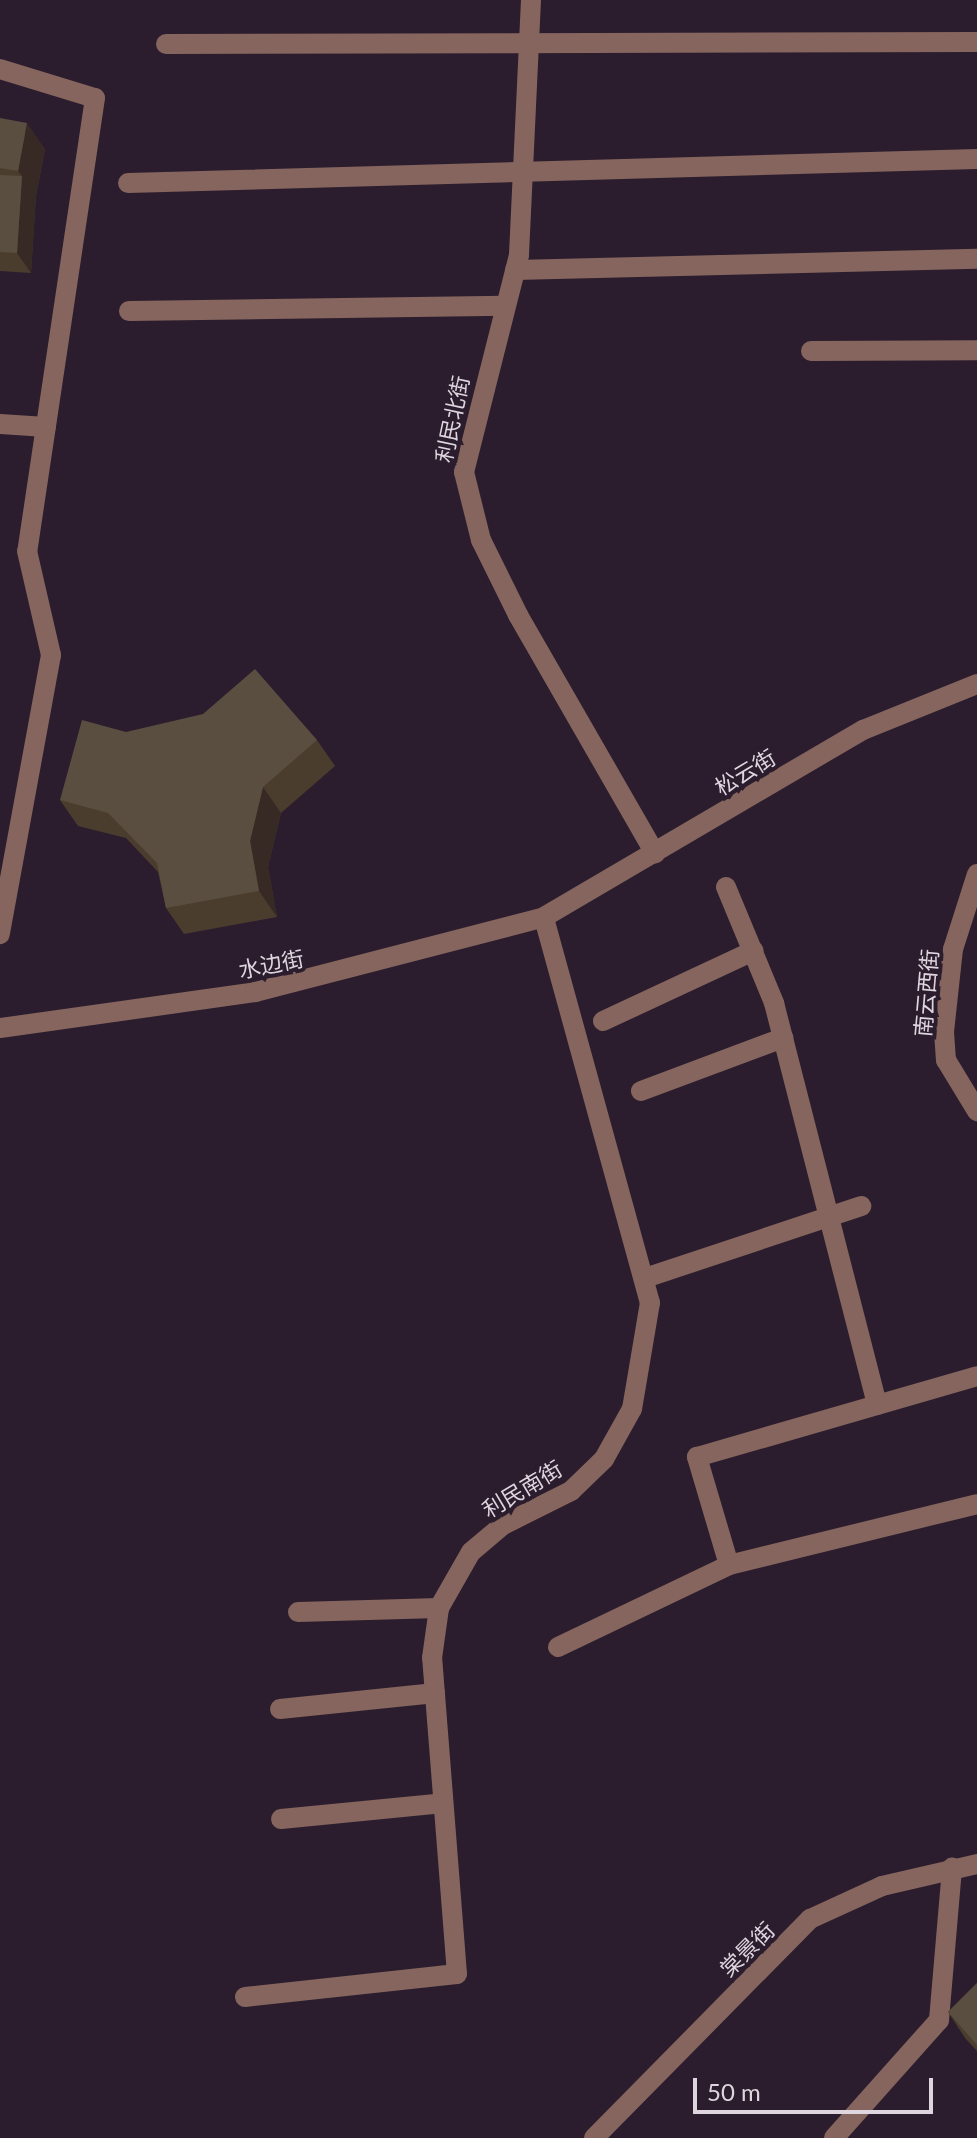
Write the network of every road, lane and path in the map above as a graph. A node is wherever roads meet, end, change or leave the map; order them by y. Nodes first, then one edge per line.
1 (531, 0) edge
2 (977, 42) edge
3 (524, 43) junction
4 (166, 44) dead end
5 (0, 69) edge
6 (977, 159) edge
7 (520, 172) junction
8 (128, 183) dead end
9 (977, 259) edge
10 (515, 270) junction
11 (505, 306) junction
12 (129, 311) dead end
13 (977, 350) edge
14 (811, 351) dead end
15 (0, 424) edge
16 (46, 427) junction
17 (977, 684) edge
18 (655, 853) junction
19 (977, 874) edge
20 (726, 887) dead end
21 (544, 917) junction
22 (0, 934) edge
23 (753, 951) junction
24 (603, 1021) dead end
25 (0, 1028) edge
26 (783, 1038) junction
27 (641, 1091) dead end
28 (977, 1111) edge
29 (861, 1206) dead end
30 (829, 1216) junction
31 (645, 1278) junction
32 (977, 1376) edge
33 (877, 1405) junction
34 (977, 1504) edge
35 (729, 1565) junction
36 (439, 1608) junction
37 (298, 1612) dead end
38 (558, 1647) dead end
39 (435, 1693) junction
40 (280, 1709) dead end
41 (443, 1803) junction
42 (281, 1819) dead end
43 (977, 1864) edge
44 (952, 1868) junction
45 (245, 1997) dead end
46 (594, 2138) edge
47 (834, 2138) edge

1 - 3 street, 利民北街
2 - 3 street
3 - 4 street
3 - 7 street, 利民北街
5 - 16 street
6 - 7 street
7 - 8 street
7 - 10 street, 利民北街
9 - 10 street
10 - 11 street, 利民北街
11 - 12 street
11 - 18 street, 利民北街
13 - 14 street
15 - 16 street
16 - 22 street
17 - 18 street, 松云街
18 - 21 street, 松云街
19 - 28 street, 南云西街
20 - 23 street
21 - 25 street, 水边街
21 - 31 street, 利民南街
23 - 24 street
23 - 26 street
26 - 27 street
26 - 30 street
29 - 30 street
30 - 31 street
30 - 33 street
31 - 36 street, 利民南街
32 - 33 street
33 - 35 street
34 - 35 street
35 - 38 street
36 - 37 street
36 - 39 street, 利民南街
39 - 40 street
39 - 41 street, 利民南街
41 - 42 street
41 - 45 street, 利民南街
43 - 44 street, 棠景街
44 - 46 street, 棠景街
44 - 47 street

